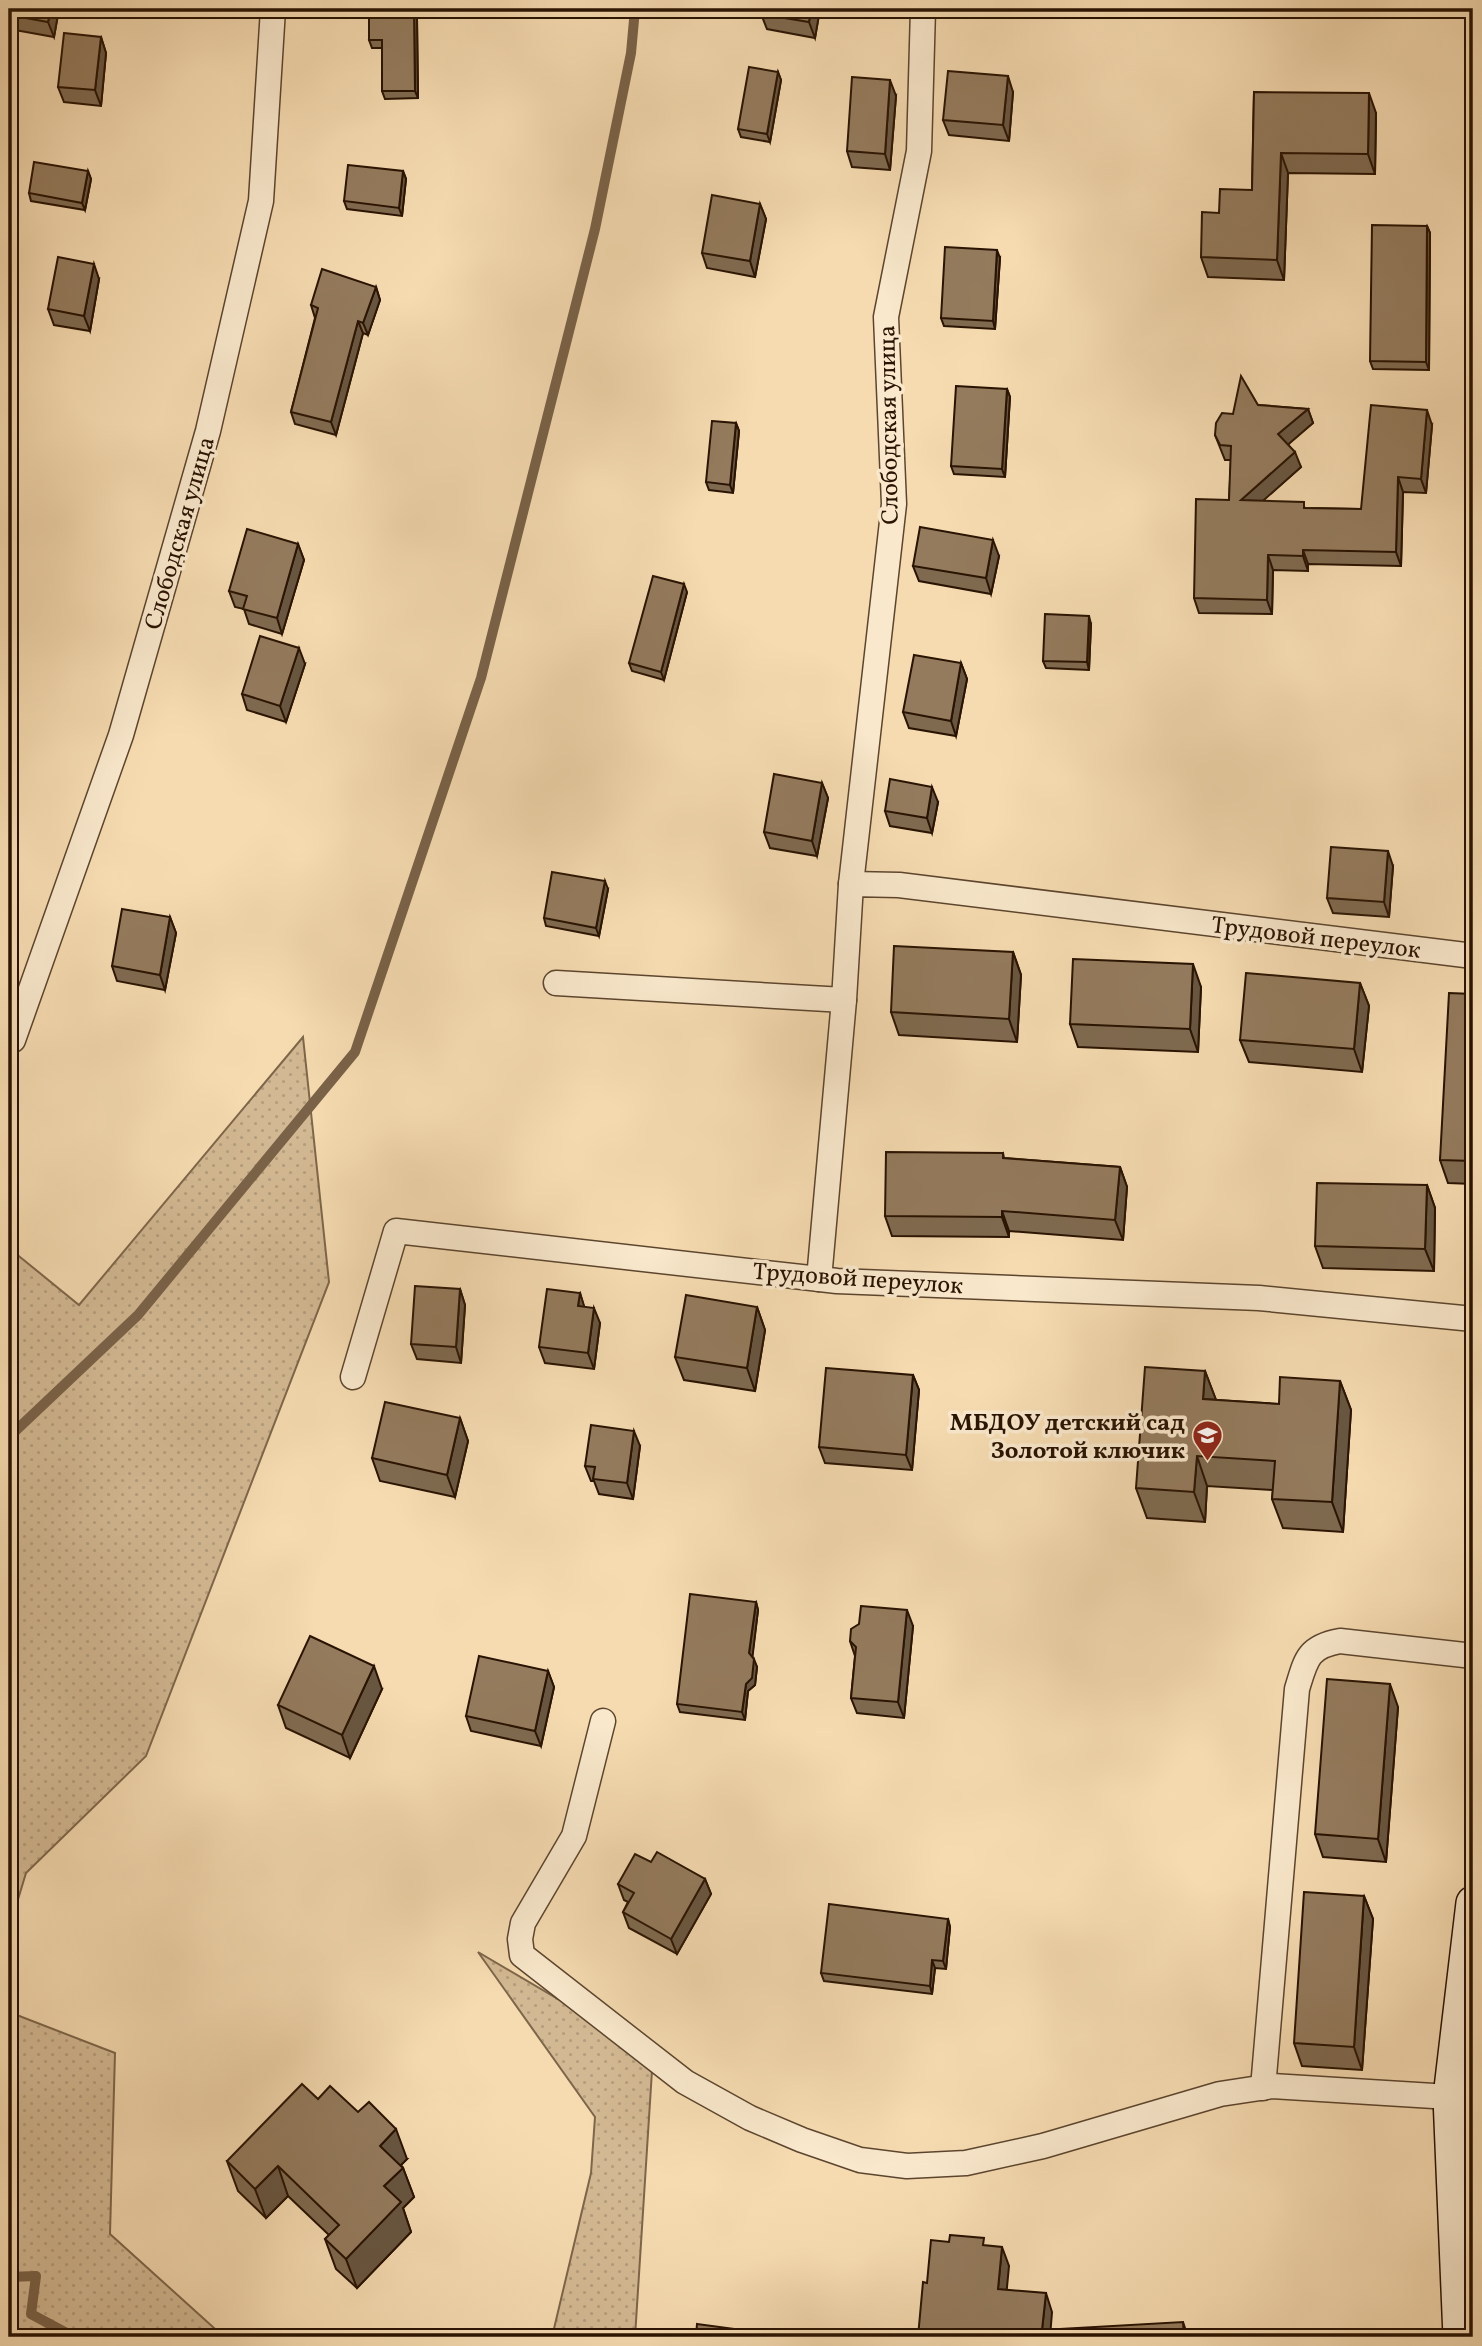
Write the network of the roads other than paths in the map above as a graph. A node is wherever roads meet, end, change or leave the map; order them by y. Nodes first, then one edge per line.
1 (273, 9) edge
2 (923, 9) edge
3 (850, 884) junction
4 (1473, 956) edge
5 (556, 983) dead end
6 (844, 1000) junction
7 (13, 1040) dead end
8 (819, 1279) junction
9 (1473, 1319) edge
10 (353, 1377) dead end
11 (1473, 1656) edge
12 (603, 1721) dead end
13 (1473, 1903) edge
14 (1263, 2088) junction
15 (1450, 2097) junction
16 (1460, 2337) edge

1 - 7 street, Слободская улица
2 - 3 street, Слободская улица
3 - 4 street, Трудовой переулок
3 - 6 street
5 - 6 street
6 - 8 street
8 - 9 street, Трудовой переулок
8 - 10 street, Трудовой переулок
11 - 14 street
12 - 14 street
13 - 15 street
14 - 15 street
15 - 16 street

